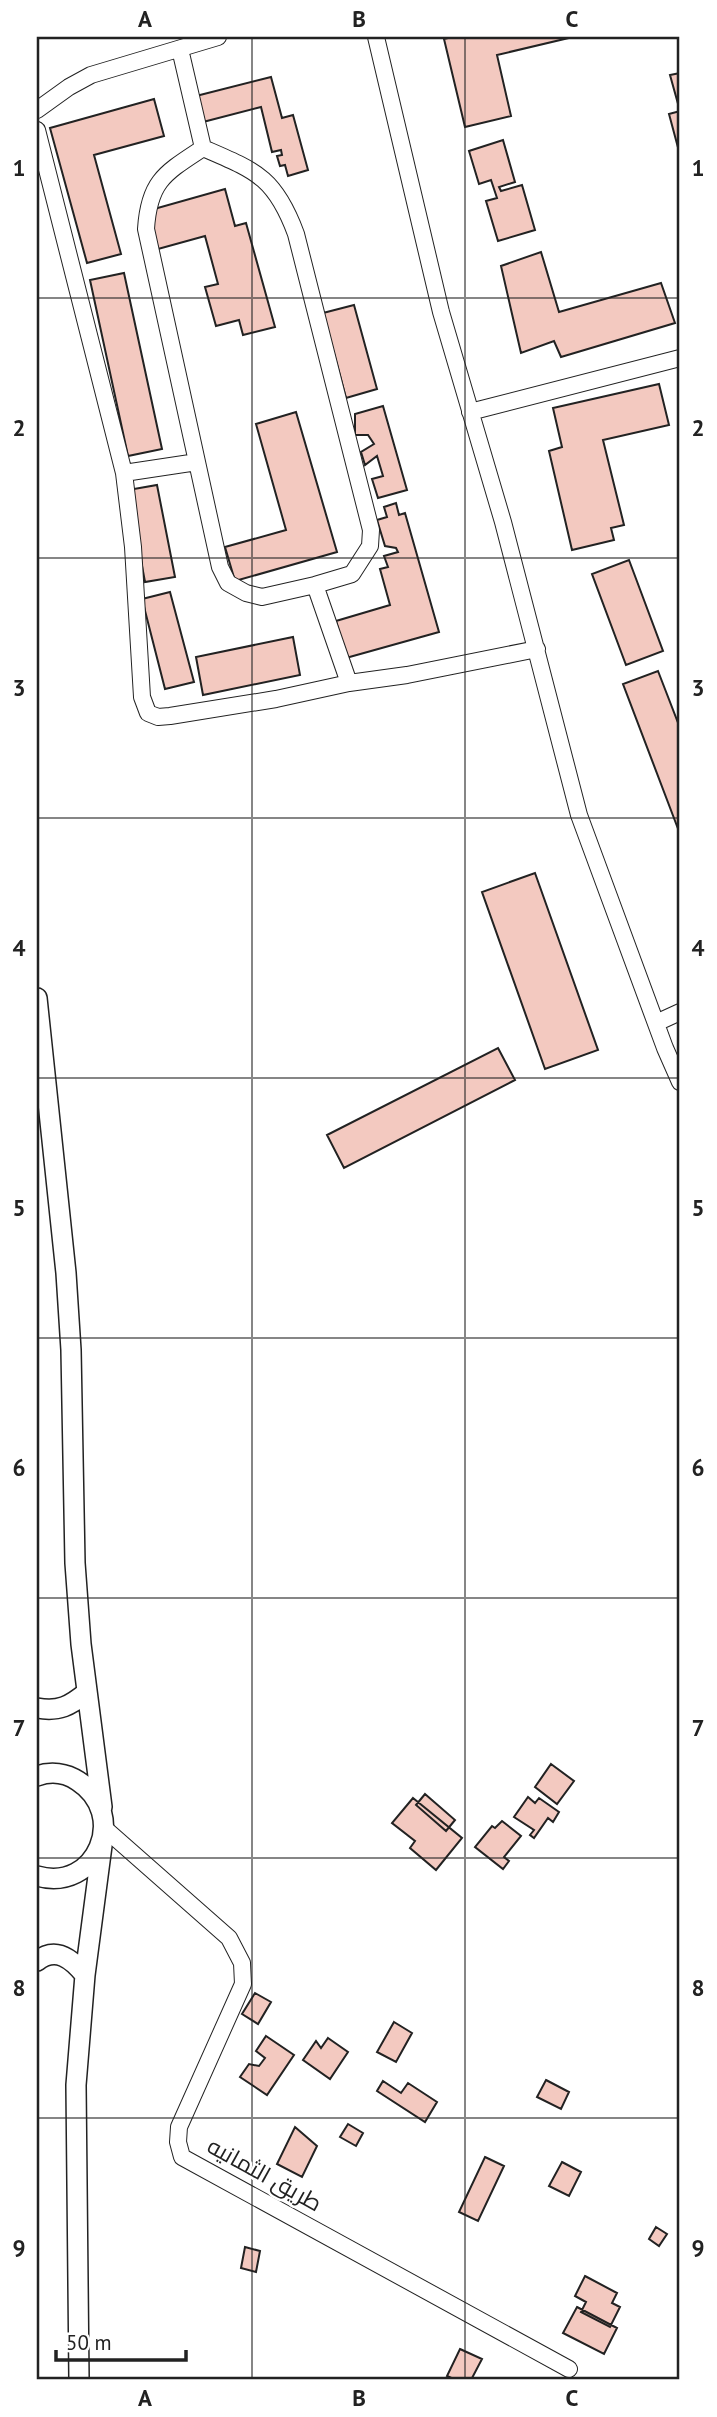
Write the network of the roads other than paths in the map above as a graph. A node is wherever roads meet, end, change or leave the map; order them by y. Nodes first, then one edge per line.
1 (218, 37) edge
2 (376, 37) edge
3 (180, 49) junction
4 (37, 110) edge
5 (37, 130) edge
6 (203, 148) junction
7 (54, 202) junction
8 (37, 203) edge
9 (680, 358) edge
10 (470, 412) junction
11 (197, 462) junction
12 (124, 473) junction
13 (314, 585) junction
14 (537, 649) junction
15 (349, 683) junction
16 (37, 998) edge
17 (680, 1012) edge
18 (656, 1023) junction
19 (680, 1082) edge
20 (87, 1692) junction
21 (37, 1708) edge
22 (37, 1776) edge
23 (102, 1807) junction
24 (103, 1832) junction
25 (37, 1875) edge
26 (37, 1961) edge
27 (85, 1975) junction
28 (569, 2369) dead end
29 (79, 2380) edge

1 - 3 street
2 - 10 street
3 - 4 street
3 - 6 street
5 - 7 street
6 - 11 street
6 - 13 street
7 - 8 street
7 - 12 street
9 - 10 street
10 - 14 street
11 - 12 street
11 - 13 street
12 - 15 street
13 - 15 street
14 - 15 street
14 - 18 street
16 - 20 street
17 - 18 street
18 - 19 street
20 - 21 street
20 - 23 street
22 - 23 street
23 - 24 street
24 - 25 street
24 - 27 street
24 - 28 street, طريق الثمانيه
26 - 27 street
27 - 29 street

